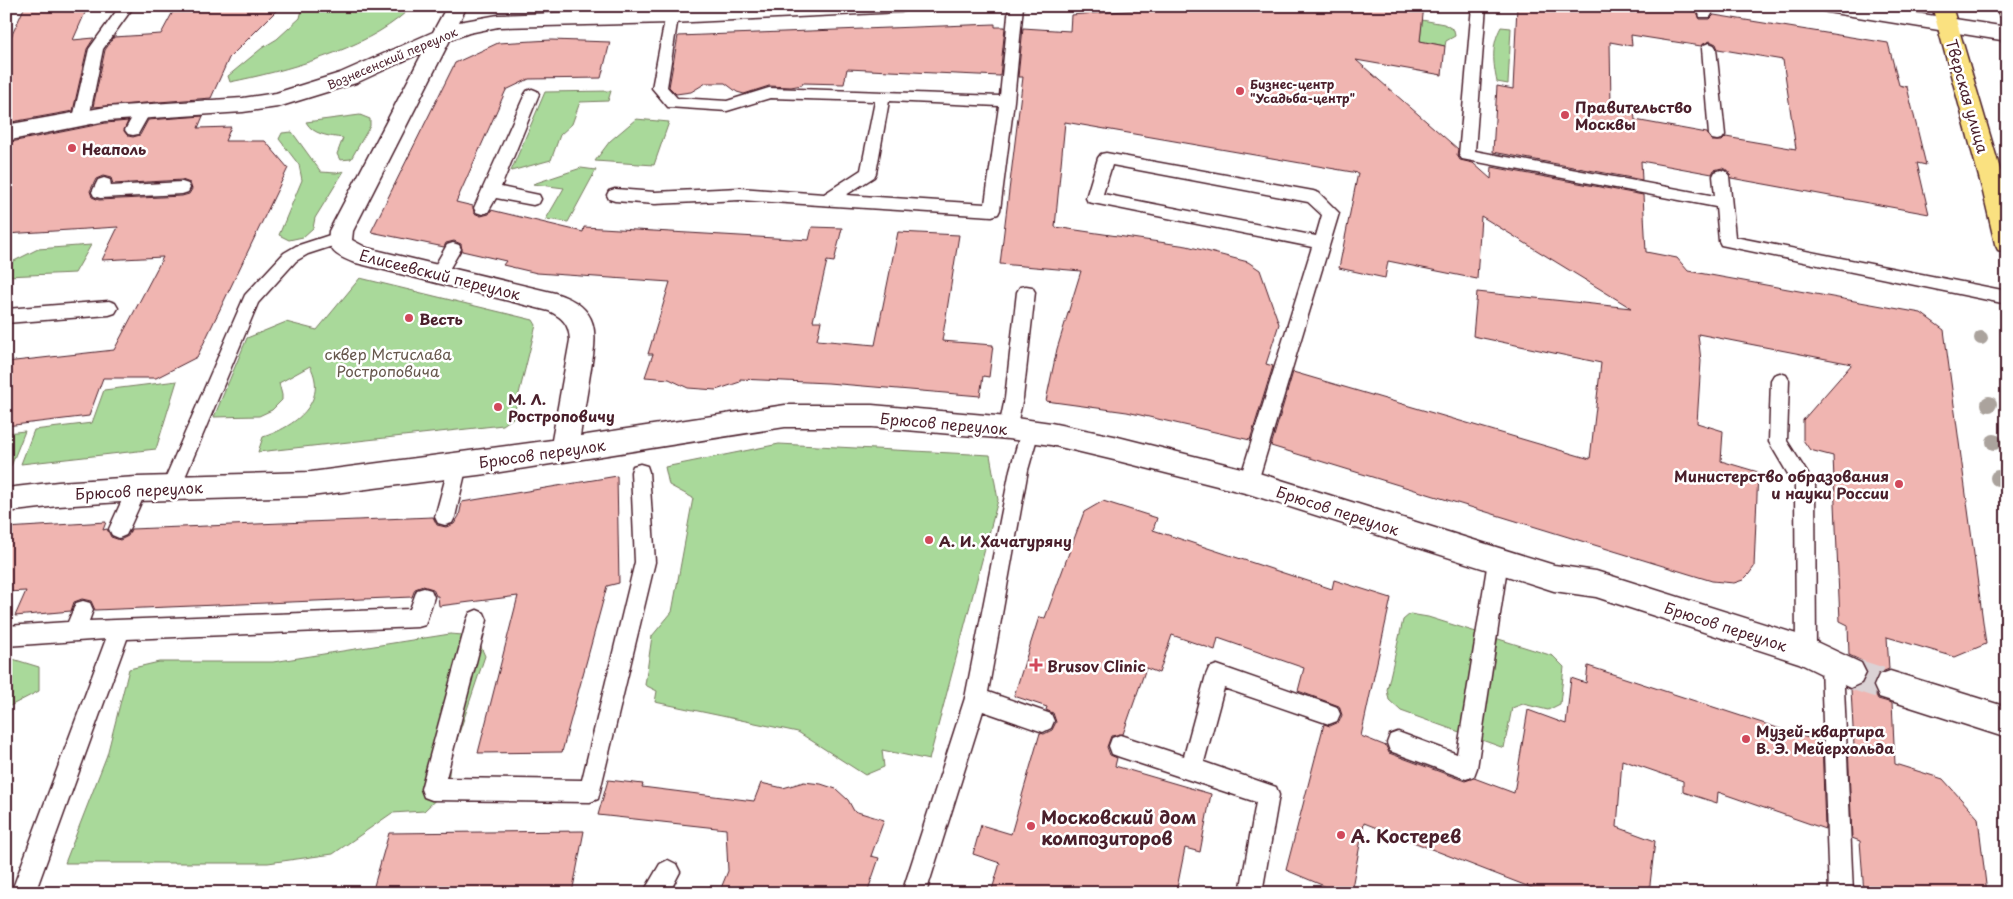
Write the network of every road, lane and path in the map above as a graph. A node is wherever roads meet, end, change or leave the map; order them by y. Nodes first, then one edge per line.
1 (128, 6) edge
2 (457, 6) edge
3 (901, 6) edge
4 (1016, 6) edge
5 (1479, 6) edge
6 (1827, 6) edge
7 (2005, 6) edge
8 (2007, 11) edge
9 (1945, 15) edge
10 (671, 17) junction
11 (2007, 34) edge
12 (440, 36) junction
13 (1708, 48) dead end
14 (532, 94) dead end
15 (883, 96) junction
16 (1006, 101) junction
17 (81, 118) junction
18 (6, 133) edge
19 (1717, 135) dead end
20 (1721, 176) dead end
21 (104, 184) dead end
22 (182, 188) dead end
23 (491, 192) junction
24 (615, 195) dead end
25 (533, 200) dead end
26 (827, 200) junction
27 (1724, 203) junction
28 (482, 208) dead end
29 (340, 238) junction
30 (1322, 243) junction
31 (2007, 244) edge
32 (454, 249) dead end
33 (438, 274) junction
34 (1026, 292) dead end
35 (2007, 298) edge
36 (109, 308) dead end
37 (6, 316) edge
38 (1780, 380) dead end
39 (1019, 430) junction
40 (564, 450) junction
41 (458, 465) junction
42 (640, 472) dead end
43 (1250, 482) junction
44 (171, 488) junction
45 (137, 489) junction
46 (6, 500) edge
47 (445, 517) dead end
48 (119, 529) dead end
49 (1498, 560) junction
50 (424, 597) dead end
51 (83, 610) dead end
52 (477, 620) dead end
53 (120, 630) junction
54 (74, 631) junction
55 (6, 636) edge
56 (1806, 651) junction
57 (1841, 669) joint
58 (1890, 686) tunnel mouth
59 (976, 698) junction
60 (1329, 714) dead end
61 (1043, 721) dead end
62 (2007, 723) edge
63 (1398, 743) dead end
64 (1120, 746) dead end
65 (1191, 769) junction
66 (668, 872) dead end
67 (1253, 886) dead end
68 (23, 893) edge
69 (655, 893) edge
70 (914, 893) edge
71 (1841, 893) edge

1 - 17 lane
2 - 12 street
3 - 10 street, Вознесенский переулок
4 - 16 lane
5 - 27 lane
6 - 9 street
7 - 8 main road
9 - 11 street
9 - 31 main road, Тверская улица
10 - 12 street, Вознесенский переулок
10 - 15 lane
12 - 17 street, Вознесенский переулок
12 - 29 street
13 - 19 lane
14 - 23 lane
15 - 16 lane
15 - 26 lane
16 - 26 lane
17 - 18 street, Вознесенский переулок
20 - 27 lane
21 - 22 lane
23 - 25 lane
23 - 28 lane
24 - 26 lane
27 - 35 lane
29 - 33 street, Елисеевский переулок
29 - 44 lane
30 - 30 lane
30 - 43 lane
32 - 33 lane
33 - 40 street, Елисеевский переулок
34 - 39 lane
36 - 37 lane
38 - 56 lane
39 - 40 street, Брюсов переулок
39 - 43 street, Брюсов переулок
39 - 59 lane
40 - 41 street, Брюсов переулок
41 - 44 street, Брюсов переулок
41 - 47 lane
42 - 52 lane
43 - 49 street, Брюсов переулок
44 - 45 street, Брюсов переулок
45 - 46 street, Брюсов переулок
45 - 48 lane
49 - 56 street, Брюсов переулок
49 - 63 lane
50 - 53 lane
51 - 54 lane
53 - 54 lane
53 - 68 lane
54 - 55 lane
56 - 57 street, Брюсов переулок
57 - 71 lane
58 - 62 street
59 - 61 lane
59 - 70 lane
60 - 65 lane
64 - 65 lane
65 - 67 lane
66 - 69 lane

